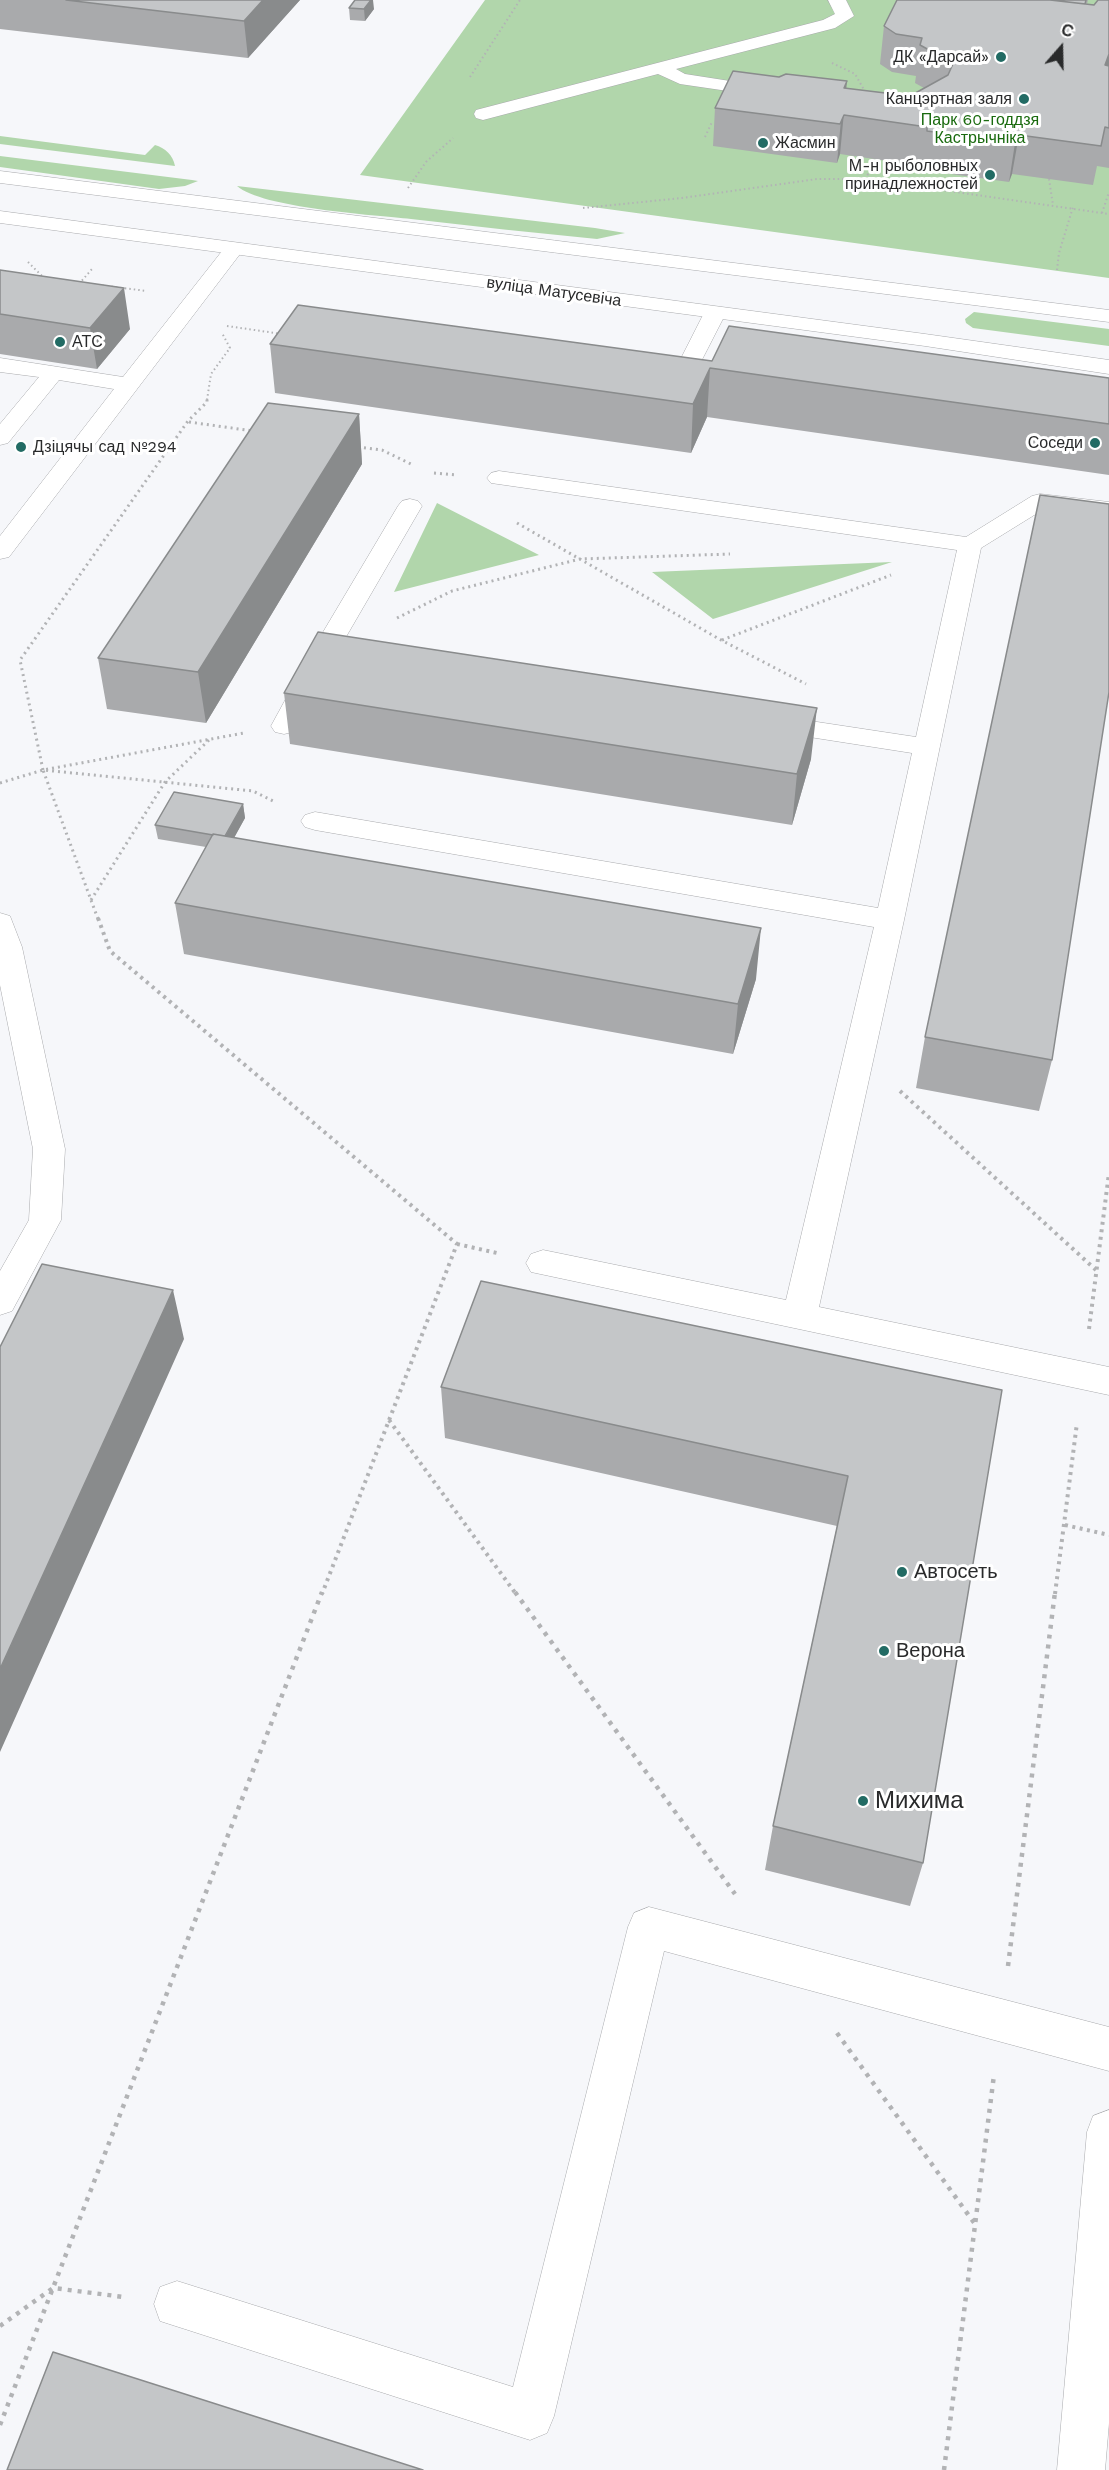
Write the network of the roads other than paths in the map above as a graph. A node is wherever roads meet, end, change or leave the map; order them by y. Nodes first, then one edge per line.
1 (837, 0) edge
2 (663, 69) junction
3 (790, 95) edge
4 (483, 114) dead end
5 (0, 177) edge
6 (0, 217) edge
7 (233, 250) junction
8 (715, 313) junction
9 (1109, 316) edge
10 (932, 317) junction
11 (0, 365) edge
12 (1109, 367) edge
13 (54, 373) junction
14 (646, 375) edge
15 (129, 385) junction
16 (0, 438) edge
17 (499, 478) road end
18 (410, 506) dead end
19 (1109, 509) edge
20 (970, 545) junction
21 (0, 552) edge
22 (323, 654) junction
23 (371, 661) edge
24 (749, 720) edge
25 (284, 726) road end
26 (926, 747) junction
27 (315, 821) road end
28 (890, 920) junction
29 (2, 942) edge
30 (543, 1263) dead end
31 (0, 1302) edge
32 (800, 1315) junction
33 (1096, 1379) edge
34 (1109, 2049) edge
35 (1109, 2132) edge
36 (177, 2304) road end
37 (1080, 2470) edge

1 - 2 main road
2 - 3 main road
2 - 4 main road
5 - 10 main road, вуліца Матусевіча
6 - 7 main road, вуліца Матусевіча
7 - 8 main road, вуліца Матусевіча
7 - 15 main road
8 - 10 main road, вуліца Матусевіча
8 - 14 main road
9 - 10 main road, вуліца Матусевіча
10 - 12 main road, вуліца Матусевіча
11 - 13 main road
13 - 15 main road
13 - 16 main road
15 - 21 main road
17 - 20 main road
18 - 22 main road
19 - 20 main road
20 - 26 main road
22 - 23 main road
22 - 25 main road
24 - 26 main road
26 - 28 main road
27 - 28 main road
28 - 32 main road
29 - 31 main road
30 - 32 main road
32 - 33 main road
34 - 36 main road
35 - 37 main road

